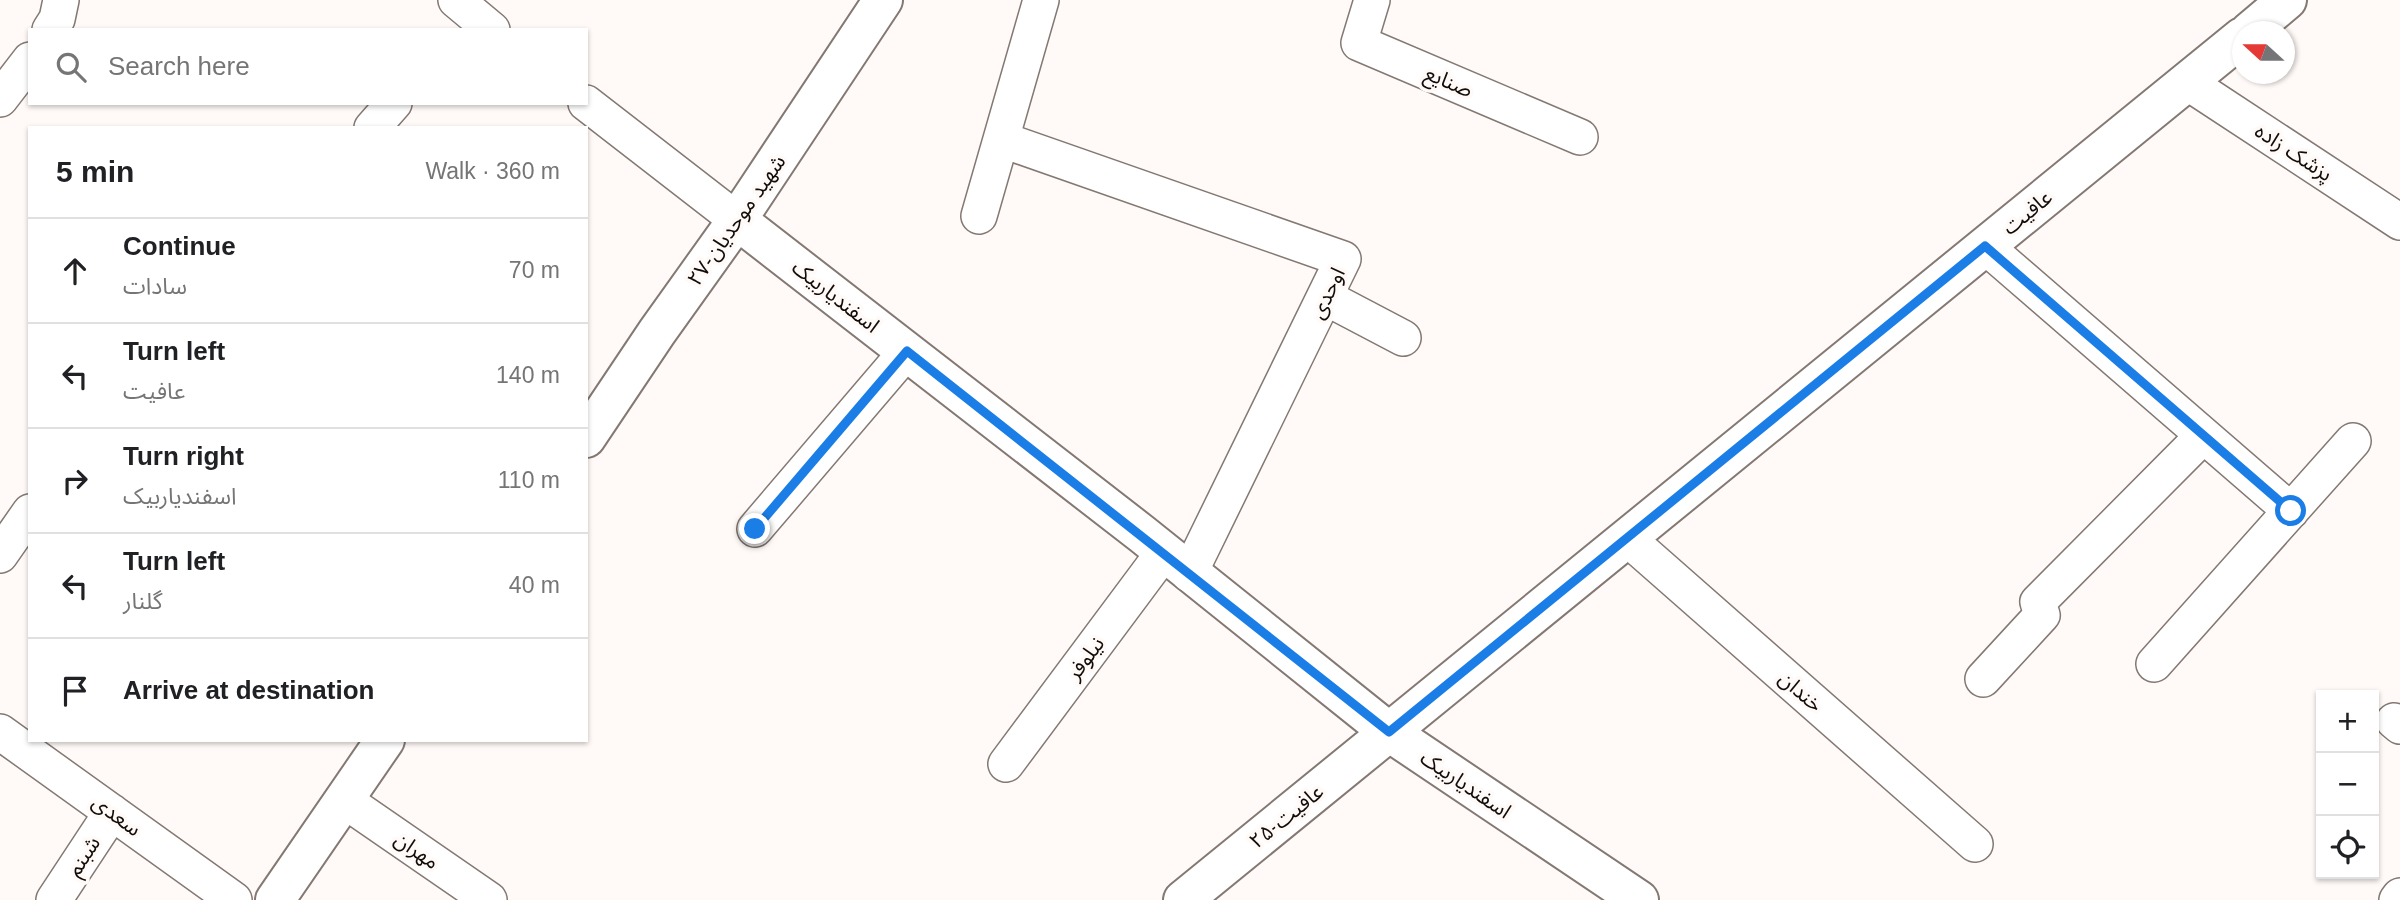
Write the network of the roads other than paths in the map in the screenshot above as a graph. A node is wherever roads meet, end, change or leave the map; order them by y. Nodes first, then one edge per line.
1 (61, 0) edge
2 (883, 0) edge
3 (1041, 0) edge
4 (1372, 0) edge
5 (2287, 0) edge
6 (2262, 21) edge
7 (51, 28) edge
8 (2232, 45) edge
9 (28, 63) edge
10 (2187, 82) junction
11 (0, 99) edge
12 (392, 105) edge
13 (588, 105) edge
14 (374, 126) edge
15 (1580, 137) dead end
16 (1003, 140) junction
17 (979, 216) dead end
18 (737, 220) junction
19 (2400, 222) edge
20 (1985, 246) junction
21 (1325, 297) junction
22 (1402, 338) dead end
23 (907, 351) junction
24 (588, 435) edge
25 (2202, 437) junction
26 (2353, 442) dead end
27 (2291, 511) junction
28 (28, 515) edge
29 (755, 529) dead end
30 (1627, 538) junction
31 (0, 555) edge
32 (1176, 563) junction
33 (2154, 664) dead end
34 (1983, 679) dead end
35 (0, 732) edge
36 (1389, 732) junction
37 (384, 742) edge
38 (1006, 764) dead end
39 (344, 800) junction
40 (112, 812) junction
41 (1975, 844) dead end
42 (54, 900) edge
43 (234, 900) edge
44 (275, 900) edge
45 (489, 900) edge
46 (1183, 900) edge
47 (1639, 900) edge

1 - 7 street
2 - 18 street, ۲۷-شهید موحدیان
3 - 16 street
4 - 15 street, صنایع
5 - 6 street
8 - 10 street, عافیت
9 - 11 street
10 - 19 street, پزشک زاده
10 - 20 street, عافیت
12 - 14 street
13 - 18 street
16 - 17 street
16 - 21 street, اوحدی
18 - 23 street, اسفندیاربیک
18 - 24 street, ۲۷-شهید موحدیان
20 - 25 street
20 - 30 street, عافیت
21 - 22 street
21 - 32 street, اوحدی
23 - 29 street
23 - 32 street, اسفندیاربیک
25 - 27 street
25 - 34 street
26 - 27 street
27 - 33 street
28 - 31 street
30 - 36 street, عافیت
30 - 41 street, خندان
32 - 36 street, اسفندیاربیک
32 - 38 street, نیلوفر
35 - 40 street, سعدی
36 - 46 street, ۲۵-عافیت
36 - 47 street, اسفندیاربیک
37 - 39 street
39 - 44 street
39 - 45 street, مهران
40 - 42 street, شبنم
40 - 43 street, سعدی

